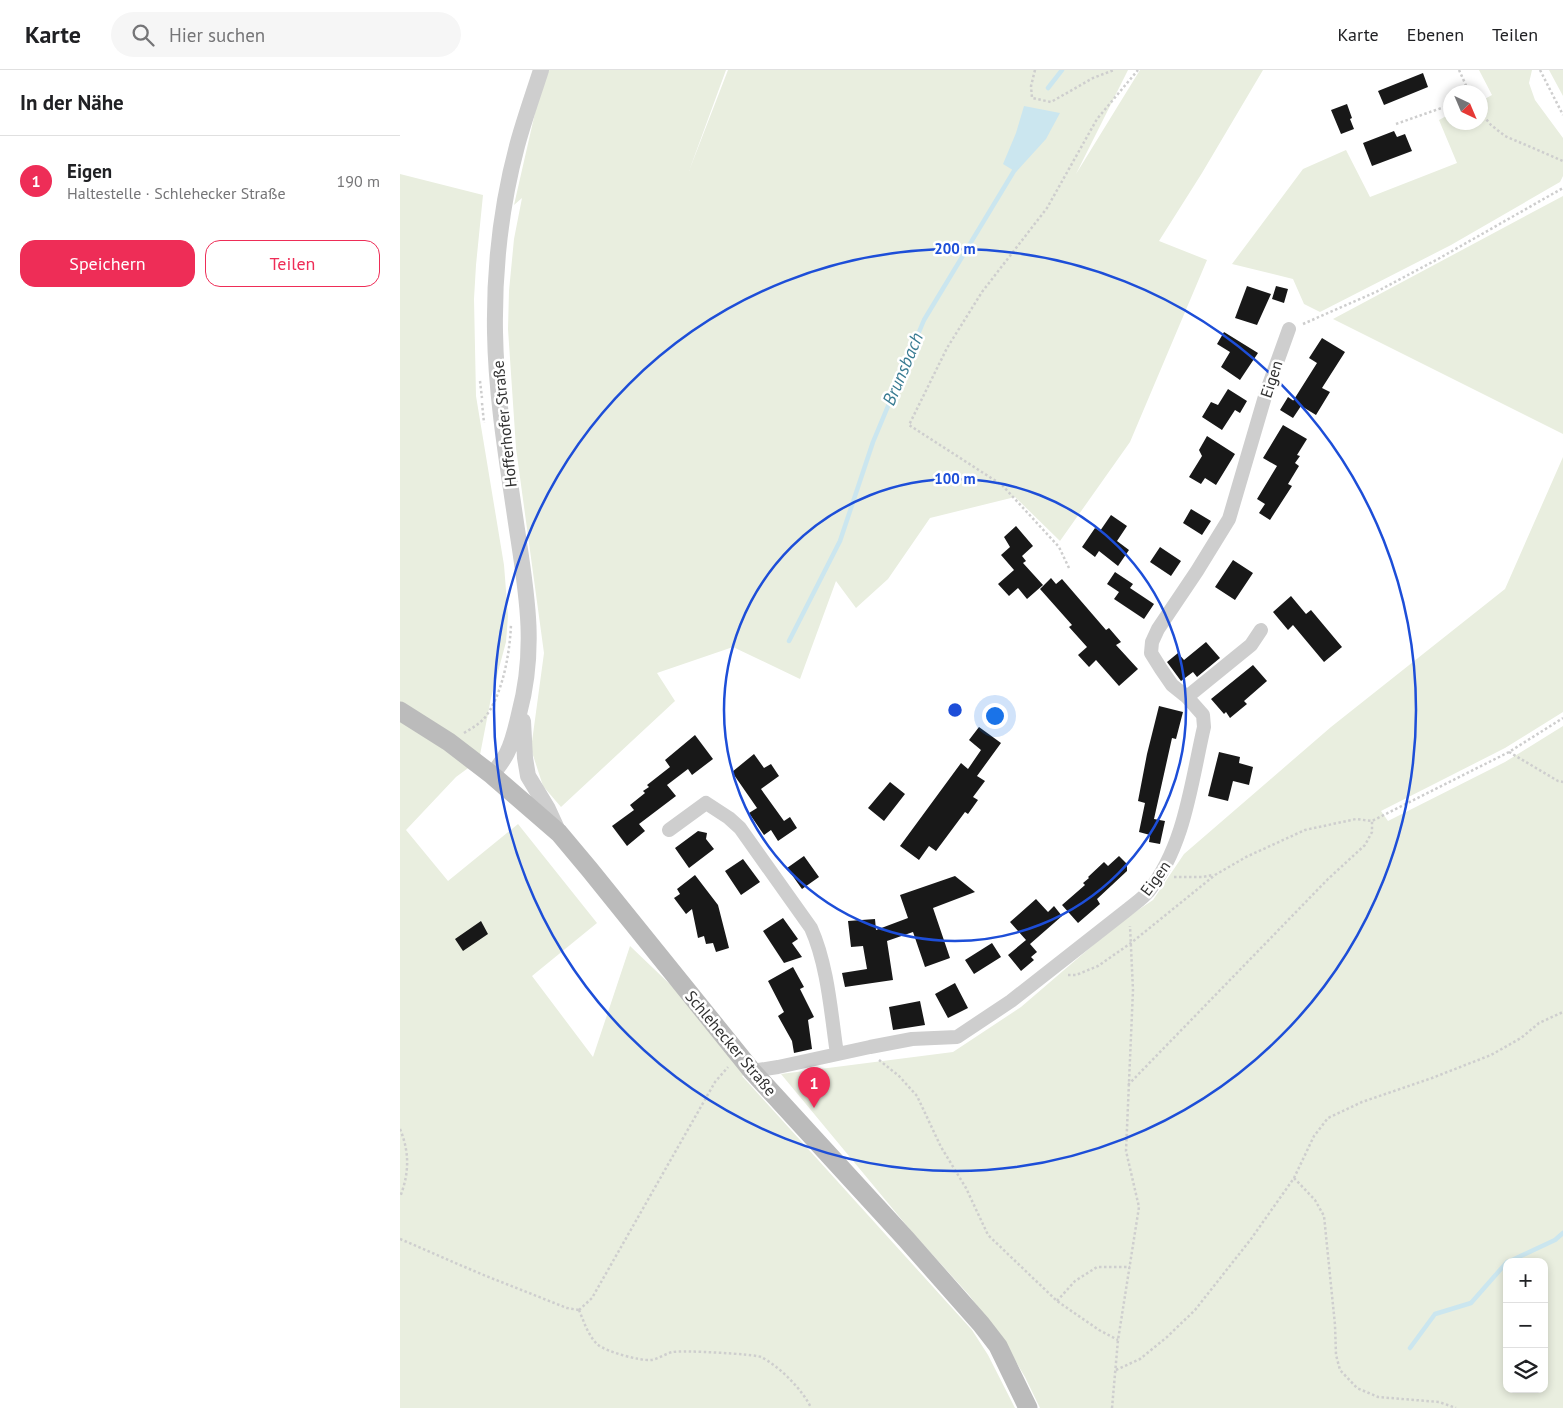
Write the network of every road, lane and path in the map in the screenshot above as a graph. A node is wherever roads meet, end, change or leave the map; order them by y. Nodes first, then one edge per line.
1 (541, 70) edge
2 (1035, 70) edge
3 (1114, 70) edge
4 (1138, 70) edge
5 (1459, 70) edge
6 (1540, 70) edge
7 (1466, 85) edge
8 (1443, 107) edge
9 (1563, 114) edge
10 (1488, 121) edge
11 (1396, 124) dead end
12 (1563, 161) edge
13 (1563, 188) edge
14 (1289, 329) joint
15 (1069, 568) dead end
16 (1261, 630) dead end
17 (1187, 697) junction
18 (522, 703) junction
19 (400, 711) edge
20 (1563, 718) edge
21 (1509, 752) junction
22 (492, 775) junction
23 (1563, 782) edge
24 (1372, 821) junction
25 (669, 830) dead end
26 (559, 834) junction
27 (1215, 875) junction
28 (1160, 876) junction
29 (1127, 910) junction
30 (1131, 943) junction
31 (1068, 975) dead end
32 (1563, 1012) edge
33 (870, 1046) junction
34 (837, 1054) junction
35 (739, 1056) junction
36 (752, 1071) junction
37 (1128, 1085) junction
38 (400, 1129) edge
39 (1294, 1178) junction
40 (400, 1197) edge
41 (400, 1239) edge
42 (1130, 1267) junction
43 (1057, 1301) junction
44 (579, 1310) junction
45 (1118, 1340) junction
46 (1116, 1370) junction
47 (811, 1408) edge
48 (1028, 1408) edge
49 (1112, 1408) edge
50 (1456, 1408) edge

1 - 18 street, Hofferhofer Straße
2 - 3 path
4 - 15 path
5 - 7 path
6 - 9 path
8 - 11 path
10 - 12 path
13 - 14 path
14 - 17 street, Eigen
16 - 17 street
17 - 28 street, Eigen
18 - 22 street, Hofferhofer Straße
18 - 26 street
19 - 22 main road, Schlehecker Straße
20 - 21 path
21 - 23 path
21 - 24 path
22 - 26 main road, Schlehecker Straße
24 - 27 path
24 - 37 path
25 - 34 street
26 - 35 main road, Schlehecker Straße
27 - 28 path
27 - 30 path
28 - 29 street, Eigen
29 - 30 path
29 - 33 street, Eigen
30 - 31 path
30 - 37 path
32 - 39 path
33 - 34 street, Eigen
33 - 43 path
34 - 36 street, Eigen
35 - 36 main road, Schlehecker Straße
35 - 44 path
36 - 48 main road, Schlehecker Straße
37 - 42 path
38 - 40 path
39 - 46 path
39 - 50 path
41 - 44 path
42 - 43 path
42 - 45 path
43 - 45 path
44 - 47 path
45 - 46 path
46 - 49 path

